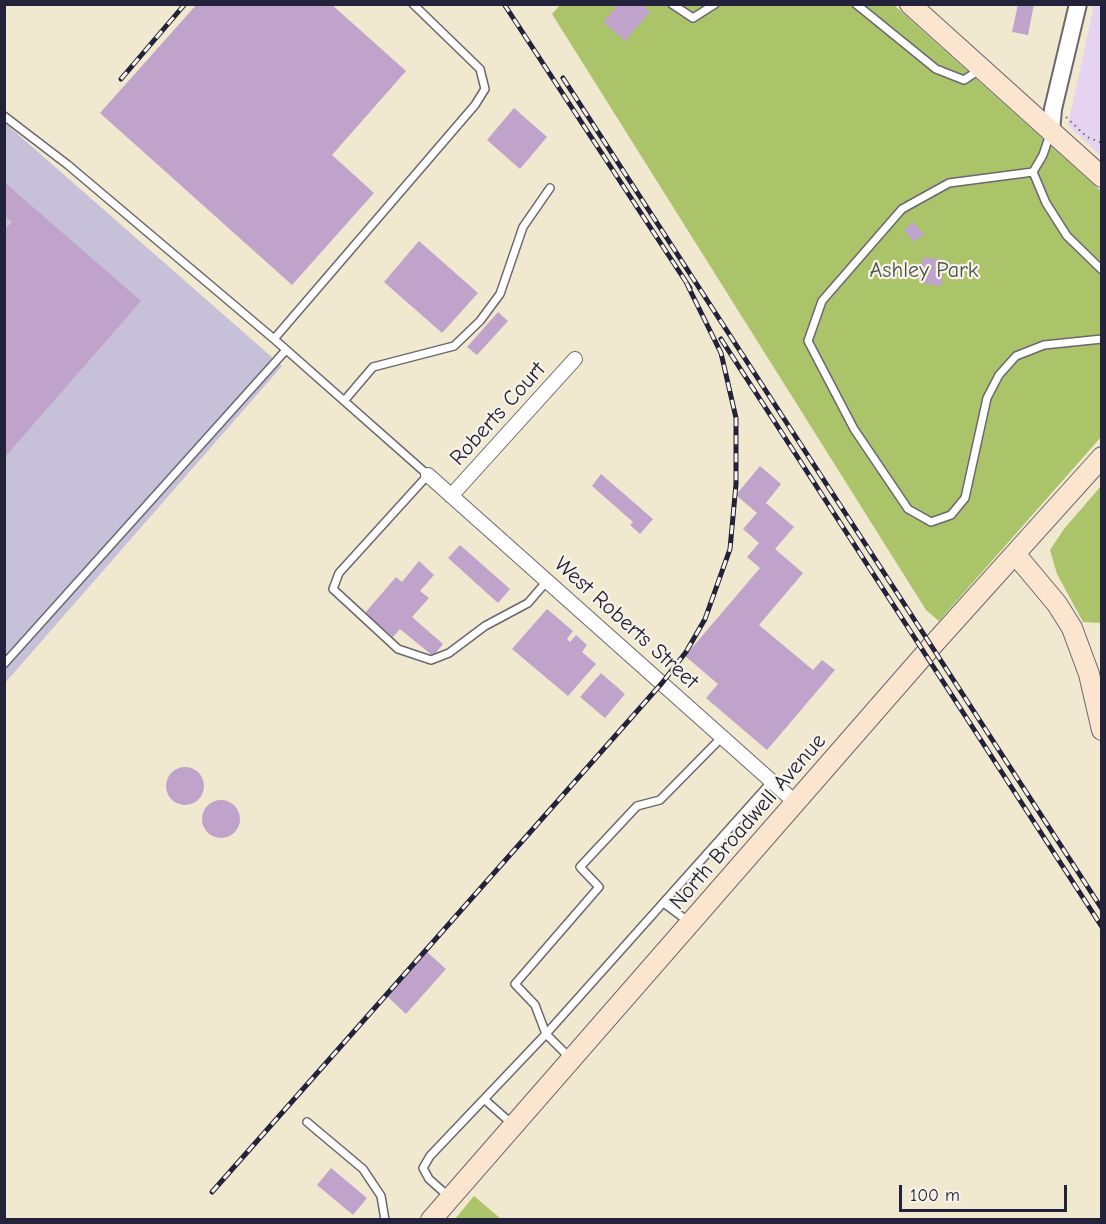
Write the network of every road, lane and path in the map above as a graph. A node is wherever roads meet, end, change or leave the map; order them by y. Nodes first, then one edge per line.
1 (413, 4) edge
2 (672, 4) edge
3 (715, 4) edge
4 (856, 4) edge
5 (910, 4) edge
6 (1078, 4) edge
7 (981, 68) junction
8 (4, 116) edge
9 (1066, 116) dead end
10 (1051, 131) junction
11 (1101, 143) edge
12 (1033, 172) junction
13 (1101, 177) edge
14 (550, 188) dead end
15 (1101, 270) edge
16 (274, 339) junction
17 (1101, 339) edge
18 (286, 350) junction
19 (575, 359) dead end
20 (344, 401) junction
21 (1101, 457) edge
22 (428, 475) junction
23 (451, 496) junction
24 (1016, 555) junction
25 (547, 581) junction
26 (4, 664) edge
27 (1101, 730) edge
28 (722, 737) junction
29 (772, 781) junction
30 (796, 803) junction
31 (665, 904) junction
32 (691, 923) junction
33 (546, 1034) junction
34 (572, 1059) junction
35 (484, 1099) junction
36 (307, 1122) dead end
37 (514, 1125) junction
38 (450, 1198) junction
39 (385, 1220) edge
40 (432, 1220) edge

1 - 16 lane
2 - 3 lane
4 - 7 lane
5 - 7 main road
6 - 10 street
7 - 10 main road
8 - 16 lane
9 - 11 path
10 - 12 lane
10 - 13 main road
12 - 15 lane
12 - 17 lane
14 - 20 lane
16 - 18 lane
18 - 20 lane
18 - 26 lane
19 - 23 street, Roberts Court
20 - 22 lane
21 - 24 main road, North Broadwell Avenue
22 - 23 street, West Roberts Street
22 - 25 lane
23 - 25 street, West Roberts Street
24 - 27 main road
24 - 30 main road, North Broadwell Avenue
25 - 28 street, West Roberts Street
28 - 29 street, West Roberts Street
28 - 33 lane
29 - 30 street, West Roberts Street
29 - 31 lane
30 - 32 main road, North Broadwell Avenue
31 - 32 lane
31 - 33 lane
32 - 34 main road, North Broadwell Avenue
33 - 34 lane
33 - 35 lane
34 - 37 main road, North Broadwell Avenue
35 - 37 lane
35 - 38 lane
36 - 39 lane
37 - 38 main road, North Broadwell Avenue
38 - 40 main road, North Broadwell Avenue

